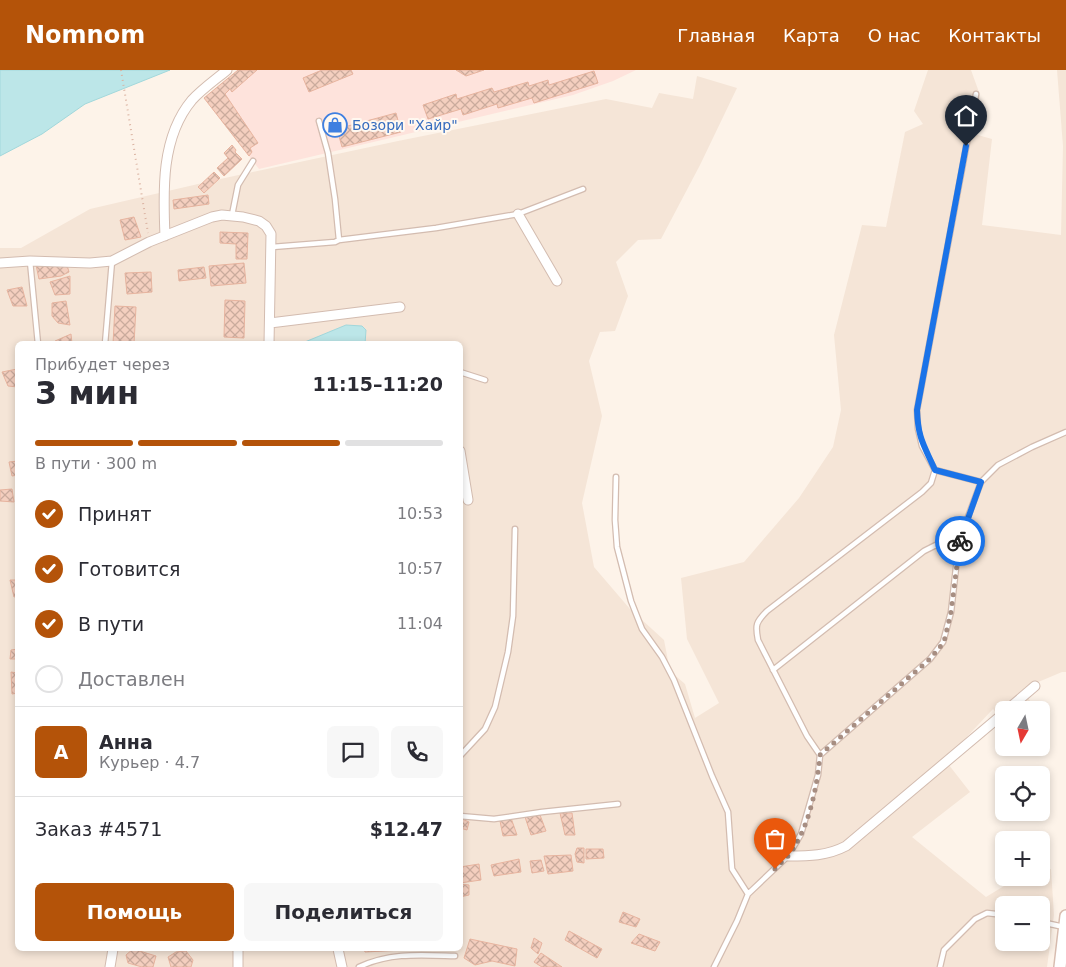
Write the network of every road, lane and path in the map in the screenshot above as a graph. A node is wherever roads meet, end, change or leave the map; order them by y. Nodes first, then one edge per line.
1 (121, 70) edge
2 (227, 70) edge
3 (976, 94) dead end
4 (319, 121) dead end
5 (253, 161) dead end
6 (583, 189) dead end
7 (518, 214) junction
8 (232, 215) junction
9 (165, 236) junction
10 (339, 240) junction
11 (149, 242) junction
12 (272, 247) junction
13 (30, 261) junction
14 (112, 261) junction
15 (0, 263) edge
16 (557, 280) dead end
17 (400, 307) dead end
18 (270, 323) junction
19 (38, 341) edge
20 (105, 341) edge
21 (270, 341) edge
22 (463, 373) edge
23 (485, 380) dead end
24 (1066, 432) edge
25 (463, 469) edge
26 (935, 470) junction
27 (616, 477) dead end
28 (981, 482) junction
29 (468, 500) dead end
30 (514, 529) dead end
31 (960, 541) junction
32 (773, 670) junction
33 (1036, 686) dead end
34 (1018, 701) edge
35 (995, 721) edge
36 (463, 753) edge
37 (820, 755) junction
38 (618, 804) dead end
39 (463, 816) edge
40 (788, 856) junction
41 (748, 894) junction
42 (995, 914) edge
43 (1065, 921) edge
44 (1050, 922) edge
45 (113, 951) edge
46 (238, 951) edge
47 (338, 951) edge
48 (455, 956) dead end
49 (110, 967) edge
50 (238, 967) edge
51 (342, 967) edge
52 (359, 967) edge
53 (714, 967) edge
54 (940, 967) edge
55 (1060, 967) edge

1 - 11 path
2 - 9 street
3 - 26 lane
4 - 10 lane
5 - 8 lane
6 - 7 lane
7 - 10 lane
7 - 16 street
8 - 9 street
8 - 12 street
9 - 11 street
10 - 12 lane
11 - 14 street
12 - 18 street
13 - 14 street
13 - 15 street
13 - 19 lane
14 - 20 lane
17 - 18 street
18 - 21 street
22 - 23 lane
24 - 28 lane
25 - 29 street
26 - 28 lane
26 - 32 lane
27 - 41 lane
28 - 31 lane
30 - 36 lane
31 - 32 lane
31 - 37 lane
32 - 37 lane
33 - 34 street
35 - 40 street
37 - 40 lane
38 - 39 lane
40 - 41 lane
41 - 53 lane
42 - 54 lane
43 - 44 lane
43 - 55 main road
45 - 49 street
46 - 50 street
47 - 51 street
48 - 52 lane

